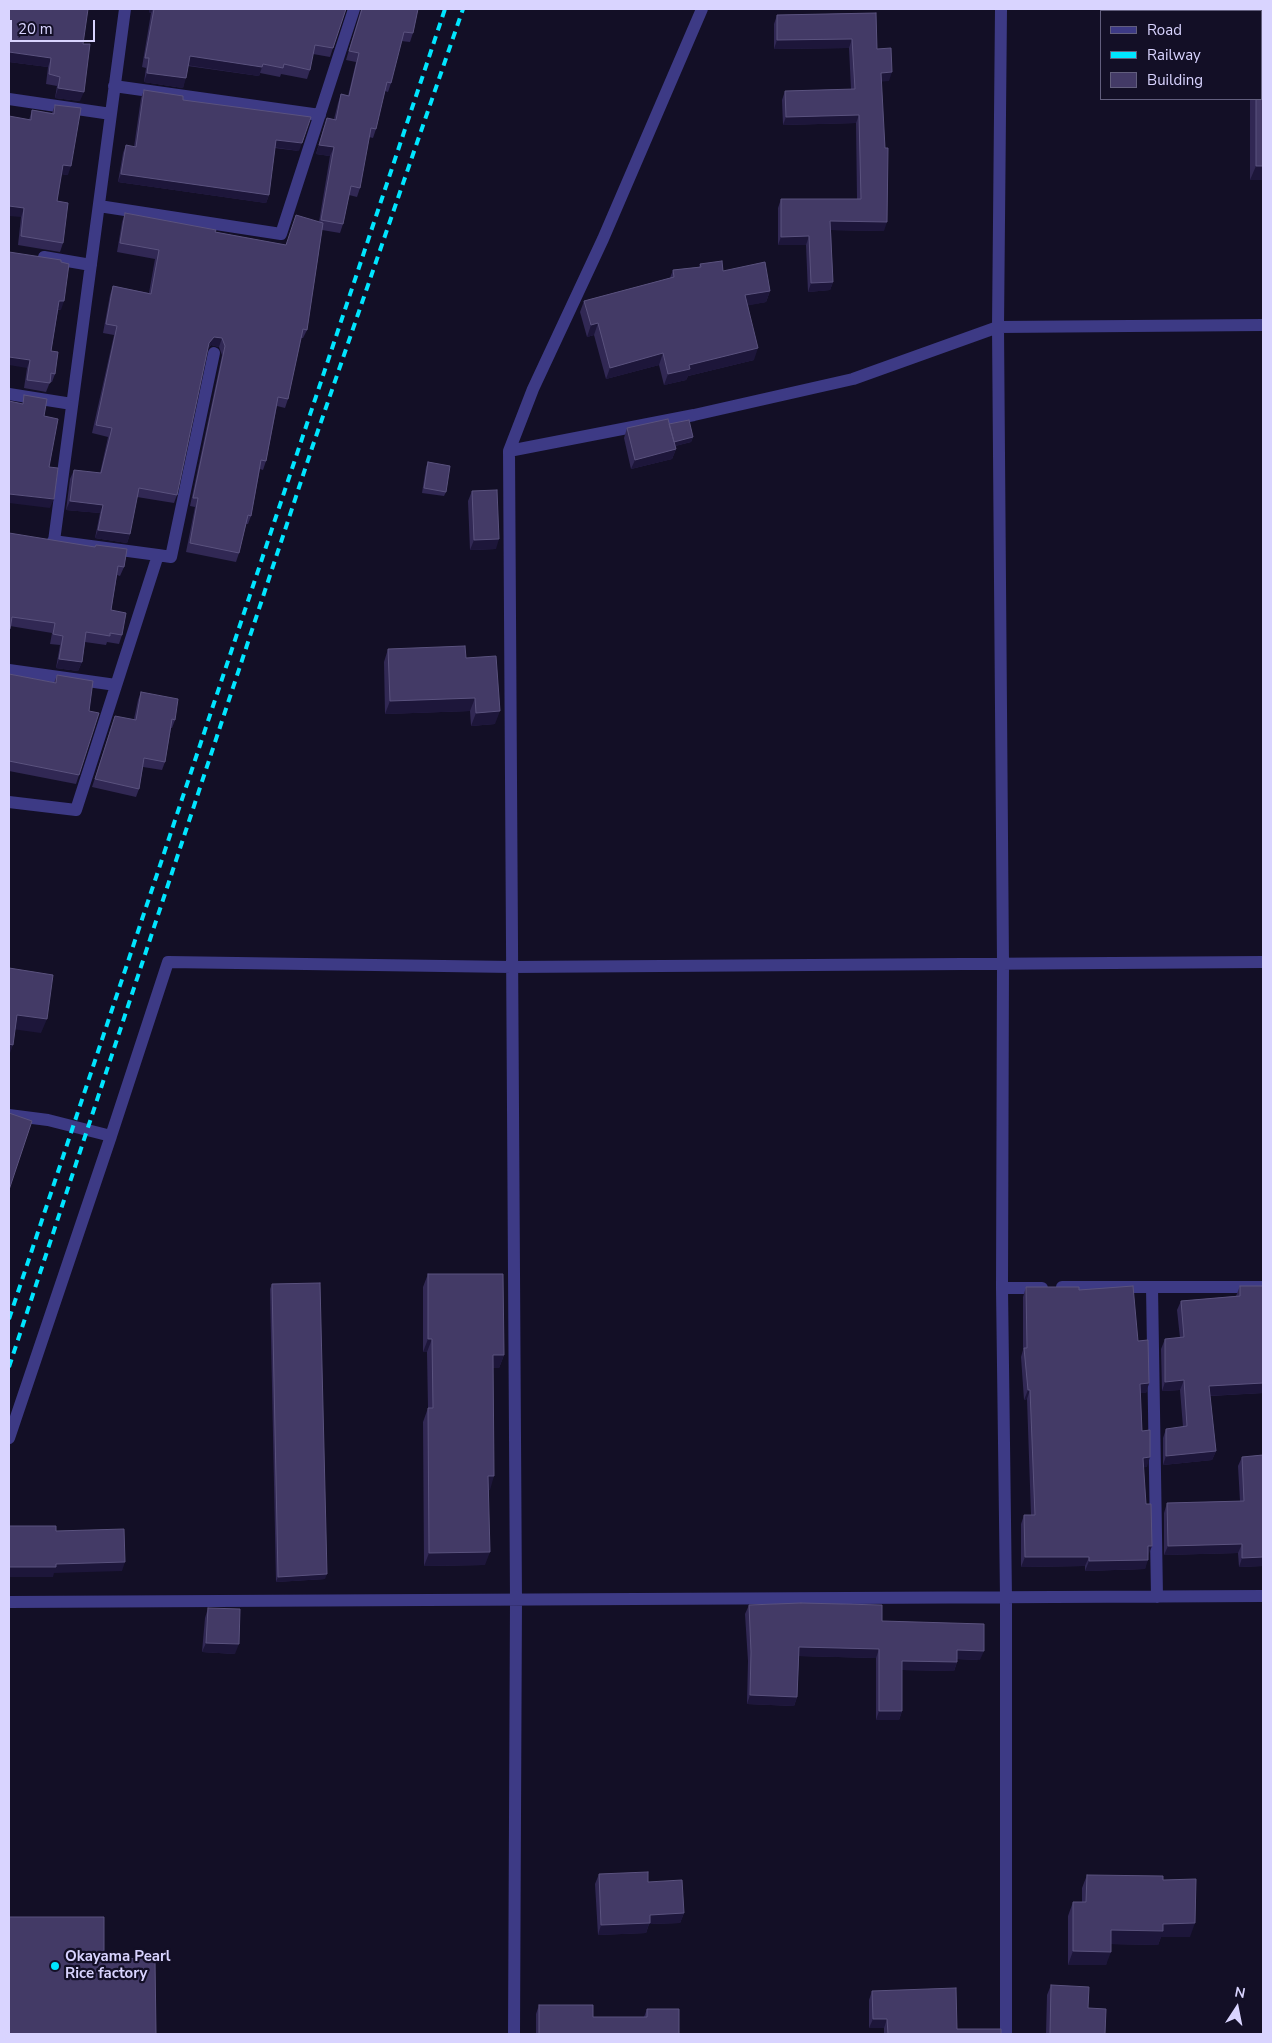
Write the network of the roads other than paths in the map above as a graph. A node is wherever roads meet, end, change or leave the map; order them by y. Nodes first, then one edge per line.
1 (124, 9) edge
2 (354, 9) edge
3 (702, 9) edge
4 (1001, 9) edge
5 (114, 86) junction
6 (9, 99) edge
7 (111, 114) junction
8 (320, 115) junction
9 (99, 206) junction
10 (27, 255) edge
11 (91, 265) junction
12 (1263, 325) edge
13 (998, 327) junction
14 (214, 353) edge
15 (9, 394) edge
16 (72, 404) junction
17 (509, 451) junction
18 (36, 538) edge
19 (54, 541) junction
20 (158, 555) junction
21 (9, 670) edge
22 (116, 685) junction
23 (9, 802) edge
24 (1263, 962) edge
25 (1003, 963) junction
26 (512, 967) junction
27 (9, 1115) edge
28 (111, 1136) junction
29 (1152, 1287) junction
30 (1263, 1287) edge
31 (1002, 1288) junction
32 (9, 1438) edge
33 (1263, 1596) edge
34 (1006, 1597) junction
35 (1156, 1597) junction
36 (516, 1600) junction
37 (9, 1602) edge
38 (514, 2034) edge
39 (1006, 2034) edge

1 - 5 street
2 - 8 street
3 - 17 street
4 - 13 street
5 - 7 street
5 - 8 street
6 - 7 street
7 - 9 street
8 - 9 street
9 - 11 street
10 - 11 street
11 - 16 street
12 - 13 street
13 - 17 street
13 - 25 street
14 - 20 street
15 - 16 street
16 - 19 street
17 - 26 street
18 - 19 street
19 - 20 street
20 - 22 street
21 - 22 street
22 - 23 street
24 - 25 street
25 - 26 street
25 - 31 street
26 - 28 street
26 - 36 street
27 - 28 street
28 - 32 street
29 - 30 street
29 - 31 street
29 - 35 street
31 - 34 street
33 - 35 street
34 - 35 street
34 - 36 street
34 - 39 street
36 - 37 street
36 - 38 street

